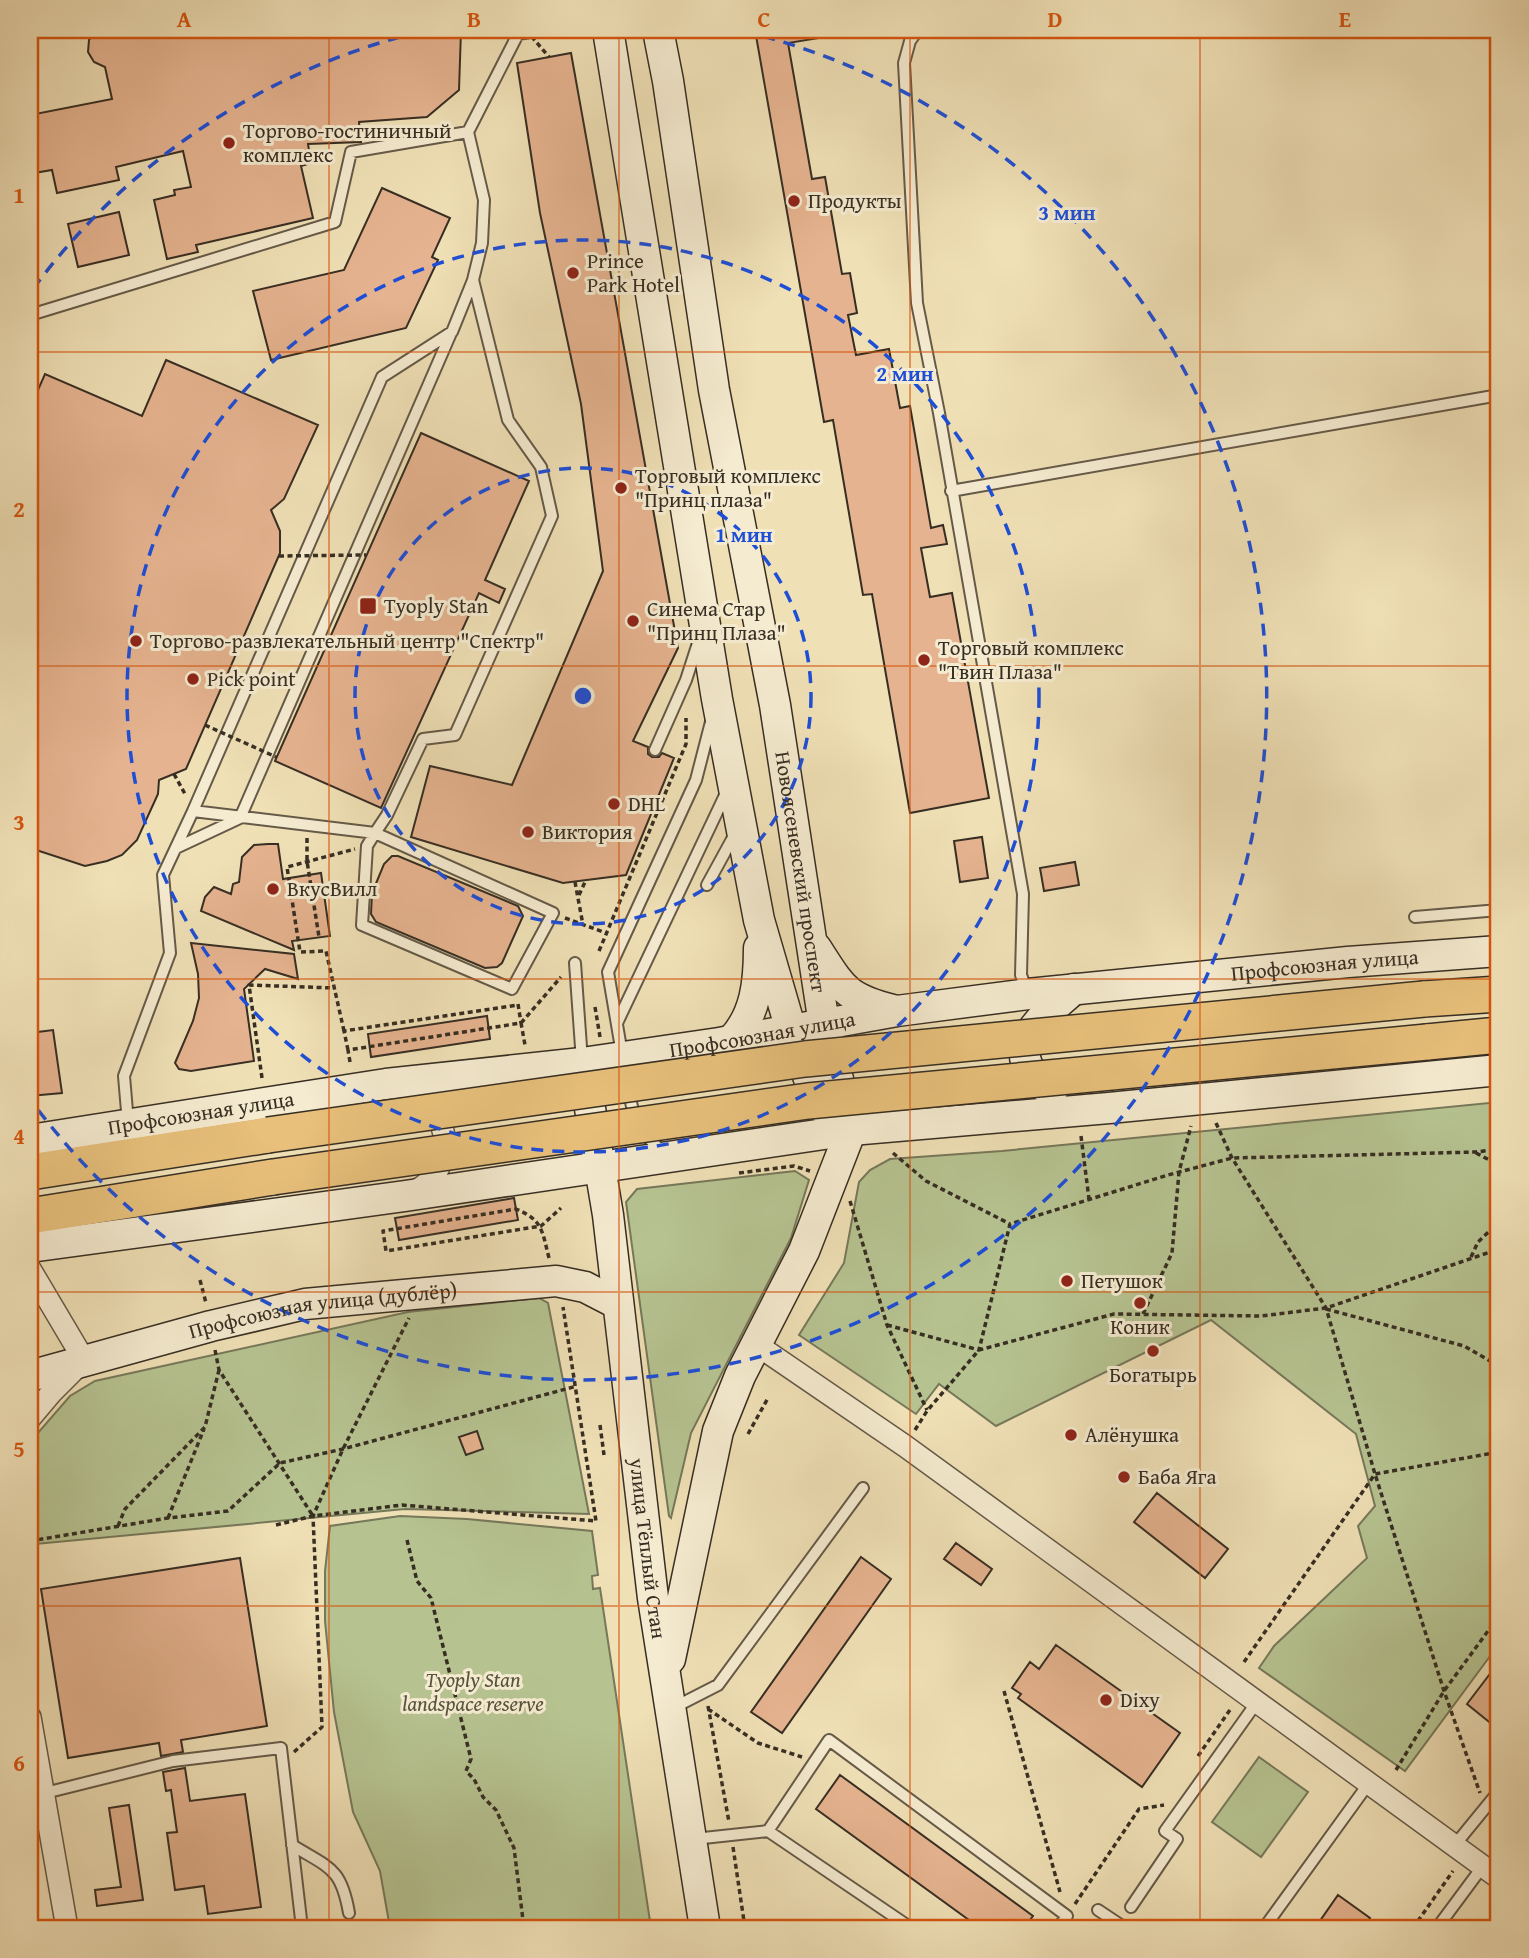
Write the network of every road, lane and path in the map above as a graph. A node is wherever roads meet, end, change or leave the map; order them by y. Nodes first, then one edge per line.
1 (526, 30) edge
2 (542, 30) edge
3 (608, 30) edge
4 (658, 30) edge
5 (666, 30) edge
6 (918, 30) edge
7 (549, 57) dead end
8 (668, 81) junction
9 (468, 132) junction
10 (473, 280) junction
11 (30, 315) edge
12 (452, 331) junction
13 (1499, 395) edge
14 (951, 491) junction
15 (366, 555) dead end
16 (279, 556) dead end
17 (705, 624) junction
18 (686, 680) junction
19 (717, 699) junction
20 (205, 725) dead end
21 (655, 750) dead end
22 (276, 757) dead end
23 (733, 779) junction
24 (193, 811) junction
25 (240, 818) junction
26 (741, 823) junction
27 (307, 826) junction
28 (375, 833) junction
29 (368, 846) junction
30 (176, 848) junction
31 (307, 861) junction
32 (575, 882) dead end
33 (585, 882) dead end
34 (707, 885) dead end
35 (291, 894) junction
36 (285, 895) dead end
37 (578, 897) junction
38 (1499, 910) edge
39 (553, 913) junction
40 (1415, 917) dead end
41 (760, 920) junction
42 (583, 925) junction
43 (297, 930) junction
44 (291, 931) dead end
45 (606, 933) junction
46 (318, 937) dead end
47 (810, 939) junction
48 (1499, 951) edge
49 (599, 954) dead end
50 (575, 963) joint
51 (334, 988) junction
52 (512, 989) junction
53 (1074, 989) junction
54 (1499, 993) edge
55 (1028, 994) junction
56 (594, 998) dead end
57 (518, 1005) junction
58 (897, 1011) junction
59 (521, 1023) junction
60 (617, 1023) junction
61 (824, 1024) junction
62 (791, 1030) junction
63 (344, 1031) junction
64 (1499, 1035) edge
65 (732, 1040) junction
66 (348, 1050) junction
67 (527, 1051) dead end
68 (597, 1053) junction
69 (350, 1062) dead end
70 (1499, 1070) edge
71 (262, 1078) dead end
72 (386, 1084) junction
73 (1109, 1108) junction
74 (1216, 1123) dead end
75 (128, 1126) junction
76 (1191, 1126) dead end
77 (851, 1130) junction
78 (1082, 1136) dead end
79 (30, 1140) edge
80 (1499, 1149) edge
81 (1476, 1152) junction
82 (893, 1153) dead end
83 (670, 1157) junction
84 (1232, 1158) junction
85 (1499, 1164) edge
86 (600, 1167) junction
87 (810, 1171) dead end
88 (30, 1172) edge
89 (1180, 1172) junction
90 (728, 1175) dead end
91 (847, 1193) dead end
92 (405, 1196) junction
93 (1089, 1199) junction
94 (561, 1208) dead end
95 (30, 1216) edge
96 (1499, 1222) edge
97 (1010, 1224) junction
98 (541, 1226) junction
99 (30, 1247) edge
100 (1499, 1249) edge
101 (1471, 1257) junction
102 (550, 1259) dead end
103 (30, 1269) edge
104 (200, 1280) dead end
105 (561, 1296) dead end
106 (618, 1304) junction
107 (1326, 1308) junction
108 (414, 1309) dead end
109 (208, 1312) dead end
110 (1143, 1314) junction
111 (887, 1325) junction
112 (757, 1345) junction
113 (215, 1346) dead end
114 (979, 1350) junction
115 (84, 1360) junction
116 (1499, 1366) edge
117 (219, 1370) junction
118 (30, 1376) edge
119 (577, 1386) junction
120 (768, 1398) dead end
121 (927, 1411) junction
122 (30, 1418) edge
123 (600, 1425) dead end
124 (205, 1427) junction
125 (748, 1434) dead end
126 (905, 1446) junction
127 (343, 1449) junction
128 (1499, 1452) edge
129 (604, 1455) dead end
130 (280, 1463) junction
131 (1375, 1474) junction
132 (863, 1488) dead end
133 (313, 1516) junction
134 (168, 1518) junction
135 (276, 1525) dead end
136 (118, 1526) junction
137 (30, 1541) edge
138 (407, 1541) dead end
139 (1499, 1616) edge
140 (1244, 1662) dead end
141 (666, 1676) junction
142 (1004, 1690) dead end
143 (705, 1691) junction
144 (1444, 1691) junction
145 (1257, 1702) junction
146 (1233, 1706) dead end
147 (670, 1709) junction
148 (708, 1709) junction
149 (30, 1717) edge
150 (814, 1761) junction
151 (1194, 1761) dead end
152 (283, 1763) junction
153 (1396, 1770) dead end
154 (1369, 1783) junction
155 (1499, 1791) edge
156 (45, 1793) junction
157 (1171, 1795) dead end
158 (1485, 1808) junction
159 (768, 1831) junction
160 (731, 1835) junction
161 (693, 1839) junction
162 (292, 1845) junction
163 (1454, 1846) junction
164 (1452, 1871) dead end
165 (1491, 1872) edge
166 (1131, 1907) dead end
167 (1098, 1910) dead end
168 (349, 1913) dead end
169 (1067, 1916) junction
170 (67, 1928) edge
171 (302, 1928) edge
172 (524, 1928) edge
173 (705, 1928) edge
174 (745, 1928) edge
175 (911, 1928) edge
176 (1058, 1928) edge
177 (1125, 1928) edge
178 (1264, 1928) edge
179 (1413, 1928) edge
180 (1437, 1928) edge

1 - 7 path, bridge
2 - 9 lane
3 - 17 main road, Новоясеневский проспект
4 - 8 main road, Новоясеневский проспект
5 - 8 street
6 - 14 lane
8 - 47 main road, Новоясеневский проспект
9 - 10 lane
9 - 11 lane
10 - 12 lane
10 - 28 lane
12 - 24 lane
12 - 25 lane
13 - 14 lane
14 - 55 lane
15 - 16 path, bridge
17 - 18 lane
17 - 19 main road, Новоясеневский проспект
18 - 21 lane
18 - 45 path
19 - 23 main road, Новоясеневский проспект
19 - 60 lane
20 - 22 path, bridge
23 - 26 main road, Новоясеневский проспект
23 - 60 lane
24 - 25 lane
24 - 30 lane
25 - 27 lane
25 - 30 lane
26 - 34 lane
26 - 41 main road, Новоясеневский проспект
27 - 28 lane
27 - 31 path
28 - 29 lane
28 - 39 lane
29 - 31 path
29 - 52 lane
30 - 75 lane
31 - 35 path
31 - 46 path
32 - 37 path
33 - 37 path
35 - 36 path
35 - 43 path
37 - 42 path
38 - 40 lane
39 - 42 path
39 - 52 lane
41 - 62 main road, Новоясеневский проспект
41 - 65 main road
42 - 45 path
43 - 44 path
43 - 51 path
45 - 49 path
47 - 58 main road
47 - 61 main road, Новоясеневский проспект
48 - 53 main road, Профсоюзная улица
50 - 59 path
50 - 68 lane
51 - 63 path
51 - 71 path
52 - 57 path
53 - 55 main road, Профсоюзная улица
53 - 73 main road
54 - 88 main road, Профсоюзная улица, bridge
55 - 58 main road, Профсоюзная улица
56 - 68 path
57 - 59 path
57 - 63 path
58 - 61 main road, Профсоюзная улица
59 - 66 path
59 - 67 path
60 - 68 lane
61 - 62 main road, Профсоюзная улица
61 - 77 main road, Новоясеневский проспект
62 - 65 main road, Профсоюзная улица
62 - 77 main road, Новоясеневский проспект
63 - 66 path
64 - 95 main road, bridge
65 - 68 main road, Профсоюзная улица
66 - 69 path
68 - 72 main road, Профсоюзная улица
68 - 83 lane
68 - 86 main road, улица Тёплый Стан
70 - 73 main road
72 - 75 main road, Профсоюзная улица
72 - 92 street
73 - 77 main road
74 - 84 path
75 - 79 main road, Профсоюзная улица
76 - 89 path
77 - 83 main road
77 - 112 main road
78 - 93 path
80 - 81 path
81 - 84 path
81 - 85 path
82 - 97 path
83 - 86 main road
84 - 89 path
84 - 107 path
86 - 92 main road
86 - 106 main road, улица Тёплый Стан
87 - 90 path
89 - 93 path
89 - 110 path
91 - 111 path
92 - 99 main road
93 - 97 path
94 - 98 path
96 - 101 path
97 - 114 path
98 - 98 path
98 - 102 path
100 - 101 path
101 - 107 path
103 - 115 street
104 - 109 path
105 - 119 path
106 - 115 main road, Профсоюзная улица (дублёр)
106 - 141 main road, улица Тёплый Стан
107 - 110 path
107 - 116 path
107 - 131 path
108 - 127 path
110 - 114 path
111 - 114 path
111 - 121 path
112 - 126 street
112 - 141 main road
113 - 117 path
114 - 121 path
115 - 118 main road, Профсоюзная улица (дублёр)
115 - 122 street
117 - 124 path
117 - 130 path
119 - 127 path
119 - 133 path
120 - 125 path
121 - 126 path
123 - 129 path
124 - 134 path
124 - 136 path
126 - 145 street
127 - 130 path
127 - 133 path
128 - 131 path
130 - 133 path
130 - 134 path
131 - 140 path
131 - 144 path
132 - 143 lane
133 - 135 path
133 - 152 path
134 - 136 path
136 - 137 path
138 - 172 path
139 - 144 path
141 - 147 main road, улица Тёплый Стан
142 - 169 path
143 - 147 lane
143 - 148 path
144 - 153 path
144 - 158 path
145 - 154 street
145 - 166 lane
146 - 151 path
147 - 161 main road, улица Тёплый Стан
148 - 150 path
148 - 160 path
149 - 156 street
150 - 159 lane
150 - 169 lane
152 - 156 lane
152 - 162 lane
154 - 163 street
154 - 178 lane
155 - 158 lane
156 - 170 street
157 - 169 path
158 - 163 lane
159 - 160 lane
159 - 175 lane
160 - 161 lane
160 - 174 path
161 - 173 main road, улица Тёплый Стан
162 - 168 lane
162 - 171 lane
163 - 165 street
164 - 179 path
165 - 180 lane
167 - 177 lane
169 - 176 lane

